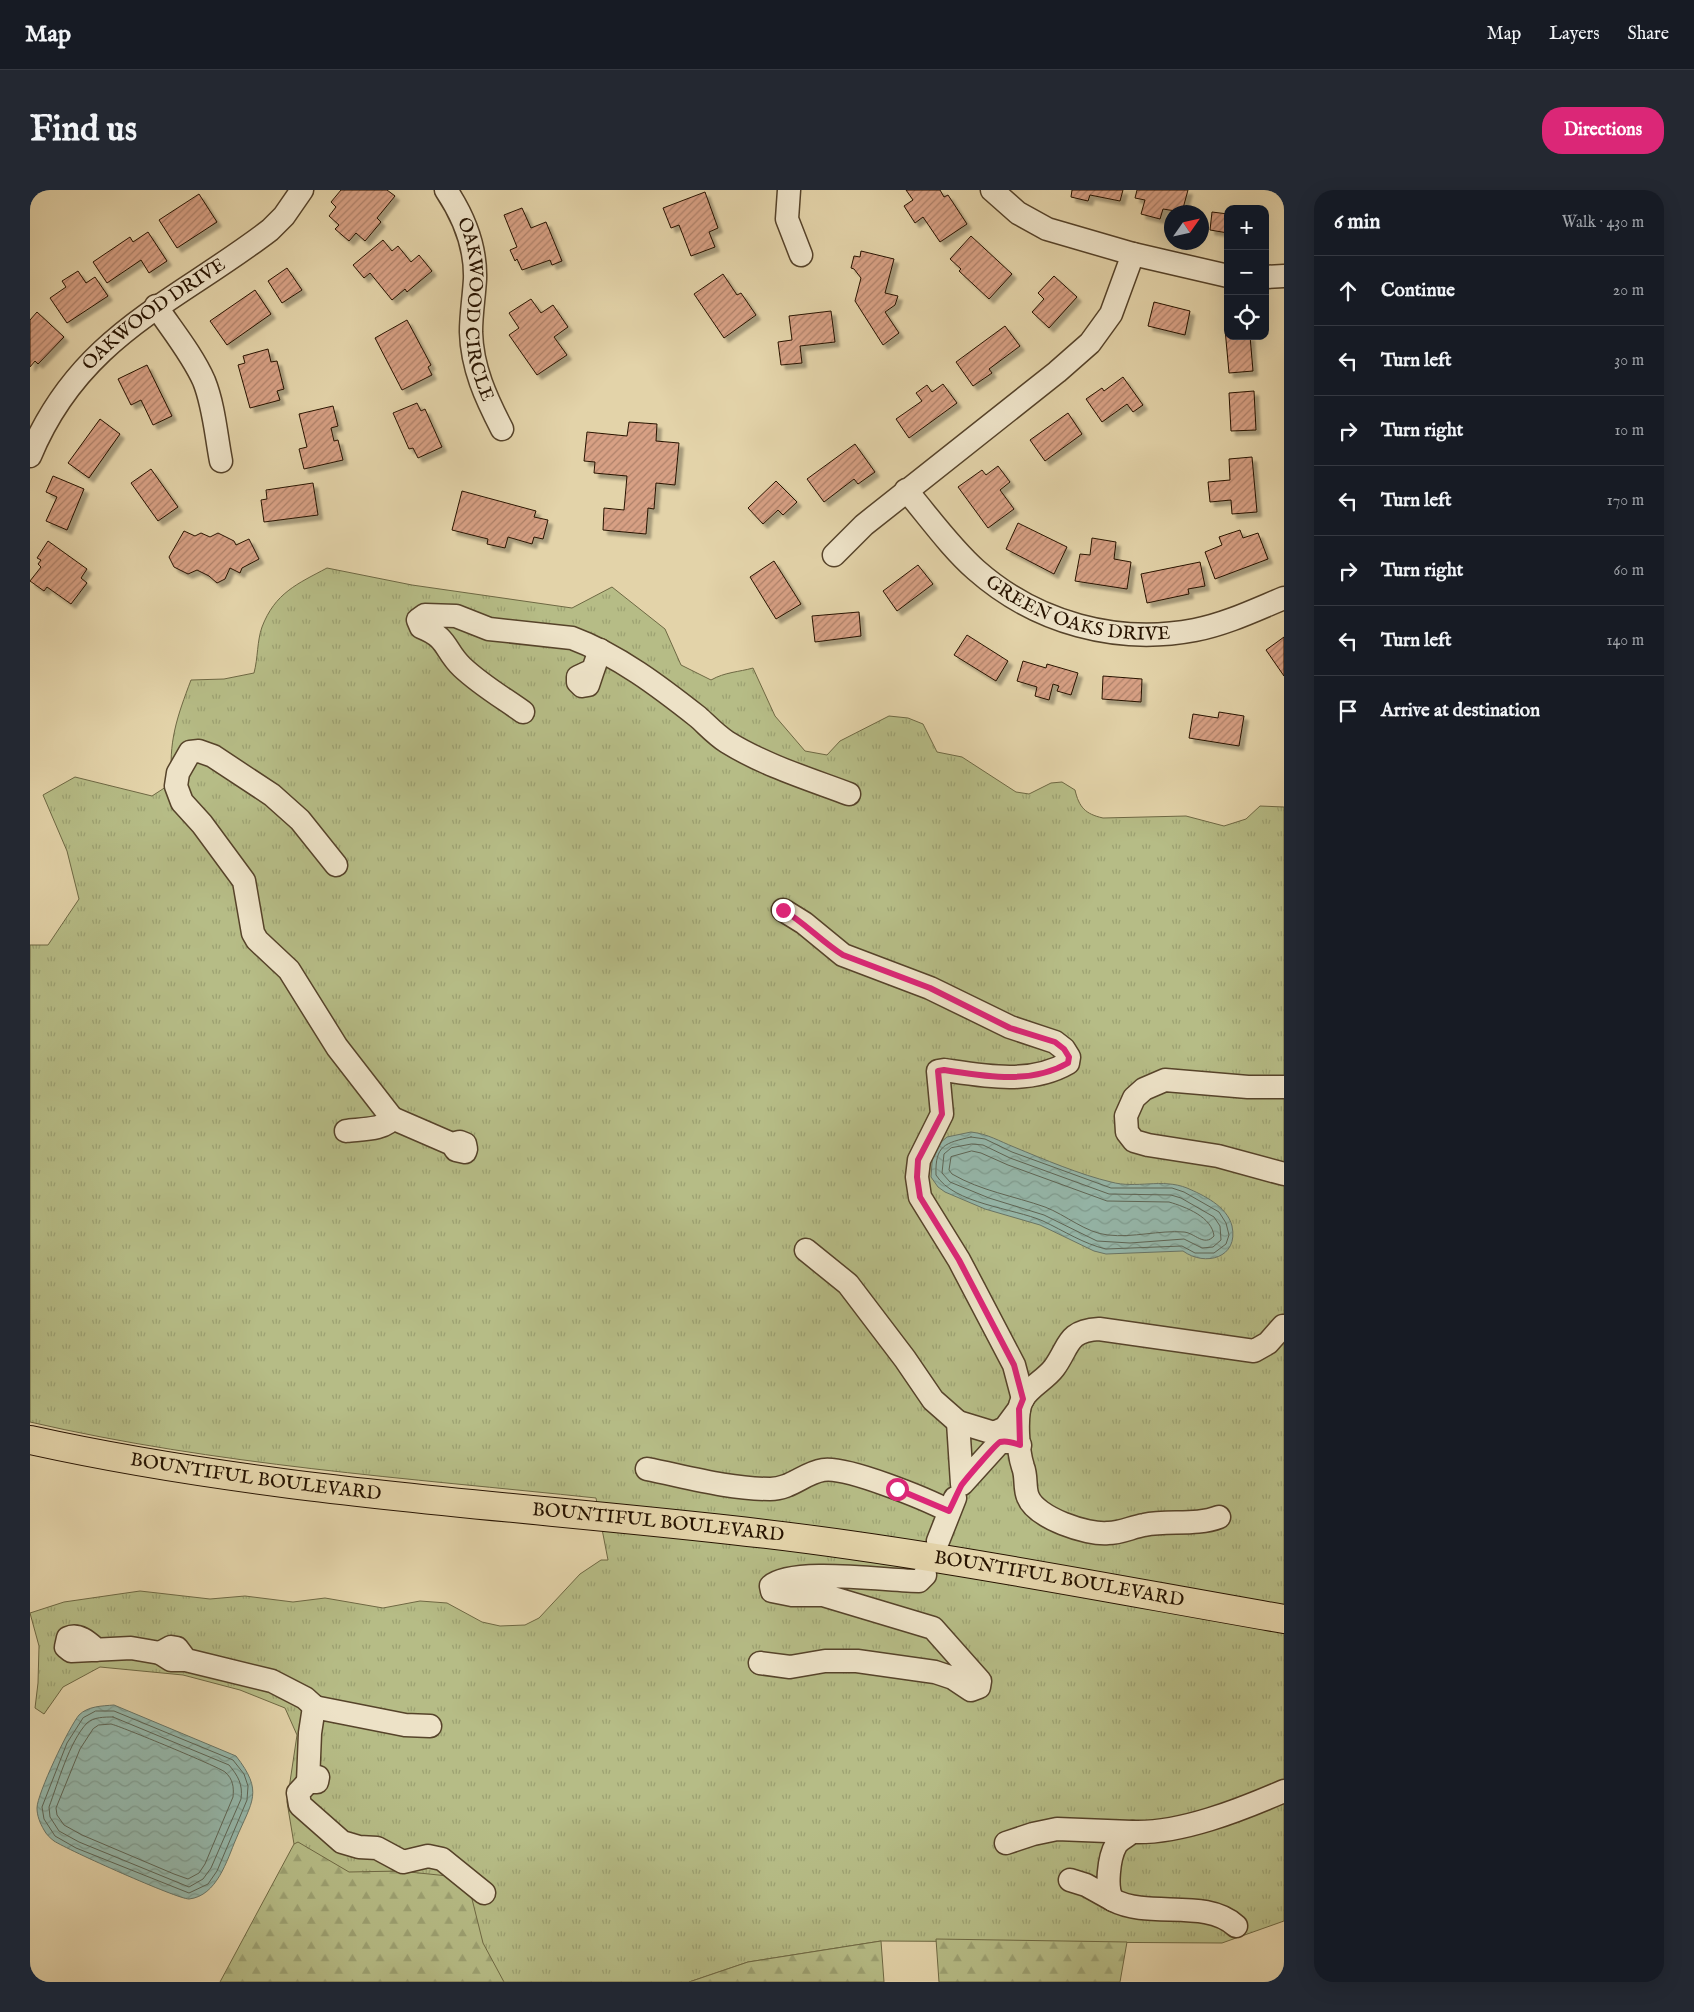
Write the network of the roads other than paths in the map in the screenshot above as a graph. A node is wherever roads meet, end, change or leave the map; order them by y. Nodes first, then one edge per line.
1 (302, 190) edge
2 (446, 190) edge
3 (789, 190) edge
4 (992, 190) edge
5 (1133, 254) junction
6 (801, 256) dead end
7 (1224, 275) edge
8 (1284, 276) edge
9 (1269, 277) edge
10 (156, 306) junction
11 (502, 429) dead end
12 (30, 456) edge
13 (221, 461) dead end
14 (906, 490) junction
15 (834, 555) dead end
16 (1284, 598) edge
17 (523, 712) dead end
18 (850, 794) dead end
19 (336, 865) dead end
20 (783, 910) dead end
21 (1284, 1087) edge
22 (392, 1118) junction
23 (346, 1131) dead end
24 (452, 1144) dead end
25 (1284, 1174) edge
26 (806, 1250) dead end
27 (1283, 1326) edge
28 (1021, 1404) junction
29 (958, 1422) junction
30 (30, 1440) edge
31 (1020, 1445) junction
32 (647, 1469) dead end
33 (962, 1484) junction
34 (949, 1511) junction
35 (1219, 1517) dead end
36 (938, 1541) dead end
37 (925, 1575) dead end
38 (1284, 1619) edge
39 (97, 1650) dead end
40 (760, 1663) dead end
41 (315, 1707) junction
42 (430, 1726) dead end
43 (1284, 1791) edge
44 (1132, 1832) junction
45 (1006, 1843) dead end
46 (1070, 1880) dead end
47 (484, 1893) dead end
48 (1113, 1900) junction
49 (1236, 1926) dead end

1 - 10 street, OAKWOOD DRIVE
2 - 11 street, OAKWOOD CIRCLE
3 - 6 street
4 - 5 street
5 - 7 street
5 - 14 street
8 - 9 street
10 - 12 street, OAKWOOD DRIVE
10 - 13 street
14 - 15 street
14 - 16 street, GREEN OAKS DRIVE
17 - 18 street
19 - 22 street
20 - 28 street
21 - 25 street
22 - 23 street
22 - 24 street
26 - 29 street
27 - 28 street
28 - 29 street
28 - 31 street
29 - 33 street
30 - 38 main road, BOUNTIFUL BOULEVARD
31 - 33 street
31 - 35 street
32 - 34 street
33 - 34 street
34 - 36 street
37 - 40 street
39 - 41 street
41 - 42 street
41 - 47 street
43 - 44 street
44 - 45 street
44 - 48 street
46 - 48 street
48 - 49 street

